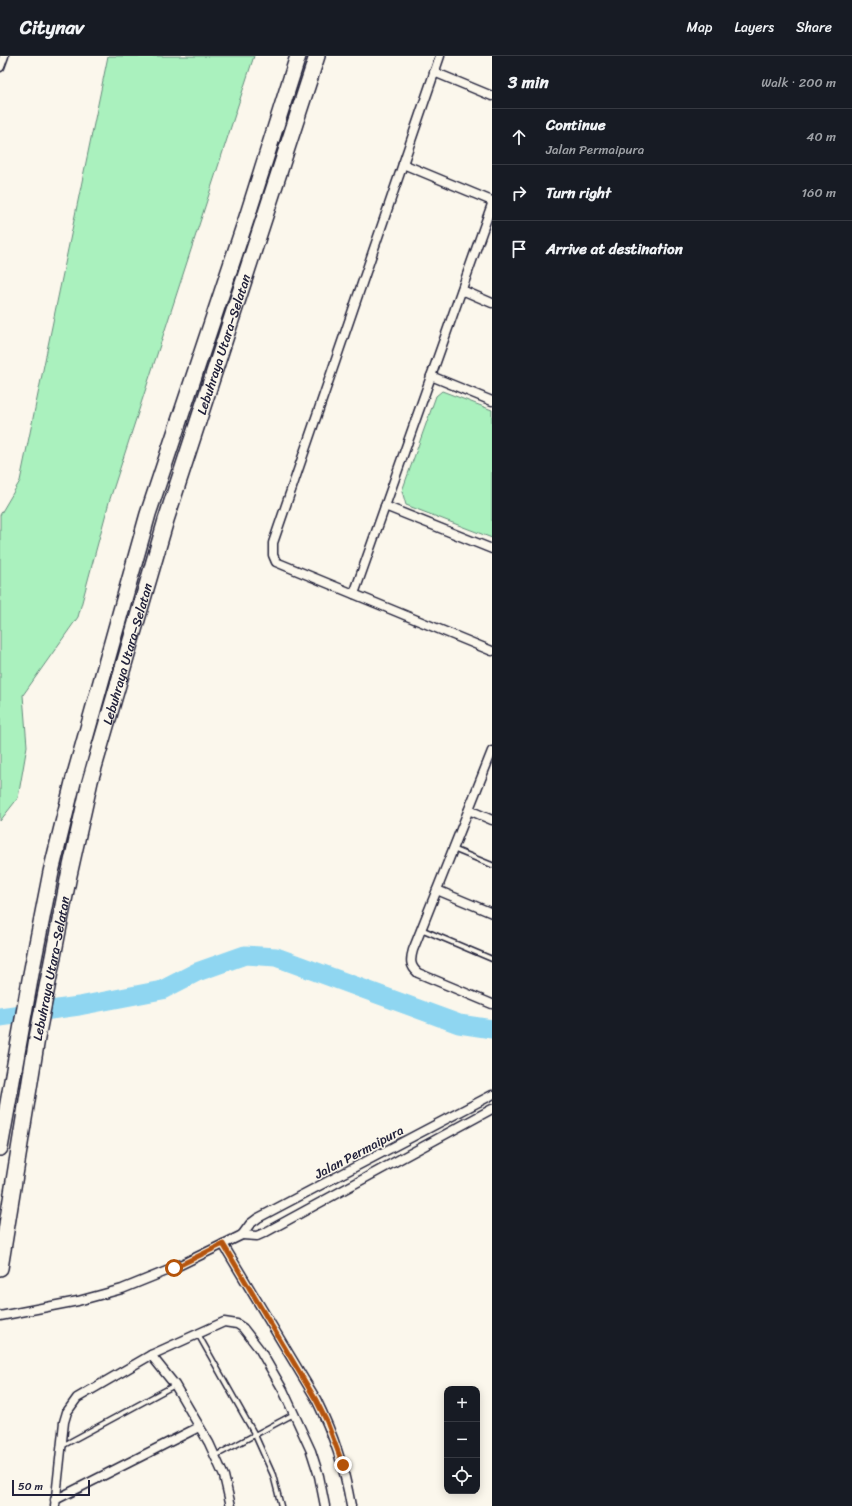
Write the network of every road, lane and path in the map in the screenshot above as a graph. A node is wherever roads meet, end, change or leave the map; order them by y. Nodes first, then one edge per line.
1 (4, 56) edge
2 (298, 56) edge
3 (317, 56) edge
4 (440, 56) edge
5 (0, 66) edge
6 (434, 72) junction
7 (492, 96) edge
8 (403, 164) junction
9 (492, 201) edge
10 (492, 204) edge
11 (462, 290) junction
12 (492, 303) edge
13 (431, 376) junction
14 (492, 401) edge
15 (385, 506) junction
16 (492, 550) edge
17 (354, 594) junction
18 (492, 651) edge
19 (492, 751) edge
20 (488, 771) edge
21 (469, 810) junction
22 (492, 820) edge
23 (453, 849) junction
24 (492, 864) edge
25 (437, 890) junction
26 (492, 912) edge
27 (421, 929) junction
28 (492, 958) edge
29 (492, 1004) edge
30 (492, 1095) edge
31 (492, 1109) edge
32 (0, 1148) edge
33 (242, 1235) junction
34 (223, 1244) junction
35 (0, 1268) edge
36 (0, 1316) edge
37 (198, 1334) junction
38 (151, 1356) junction
39 (175, 1386) junction
40 (295, 1414) junction
41 (198, 1427) junction
42 (255, 1435) junction
43 (61, 1447) junction
44 (215, 1456) junction
45 (55, 1503) edge
46 (231, 1506) edge
47 (281, 1506) edge
48 (325, 1506) edge
49 (351, 1506) edge

1 - 5 street
2 - 32 highway, Lebuhraya Utara–Selatan
3 - 35 highway, Lebuhraya Utara–Selatan
4 - 6 street
6 - 7 street
6 - 8 street
8 - 9 street
8 - 17 street
10 - 11 street
11 - 12 street
11 - 13 street
13 - 14 street
13 - 15 street
15 - 16 street
15 - 17 street
17 - 18 street
19 - 20 street
20 - 21 street
21 - 22 street
21 - 23 street
23 - 24 lane
23 - 25 street
25 - 26 street
25 - 27 street
27 - 28 lane
27 - 29 street
30 - 33 street, Jalan Permaipura
31 - 33 street, Jalan Permaipura
33 - 34 street, Jalan Permaipura
34 - 36 street, Jalan Permaipura
34 - 49 street
37 - 38 street
37 - 40 street
37 - 42 lane
38 - 39 street
38 - 43 street
39 - 41 street
39 - 43 lane
40 - 42 lane
40 - 48 street
41 - 44 street
41 - 45 street
42 - 44 lane
42 - 47 lane
43 - 45 street
44 - 46 street

